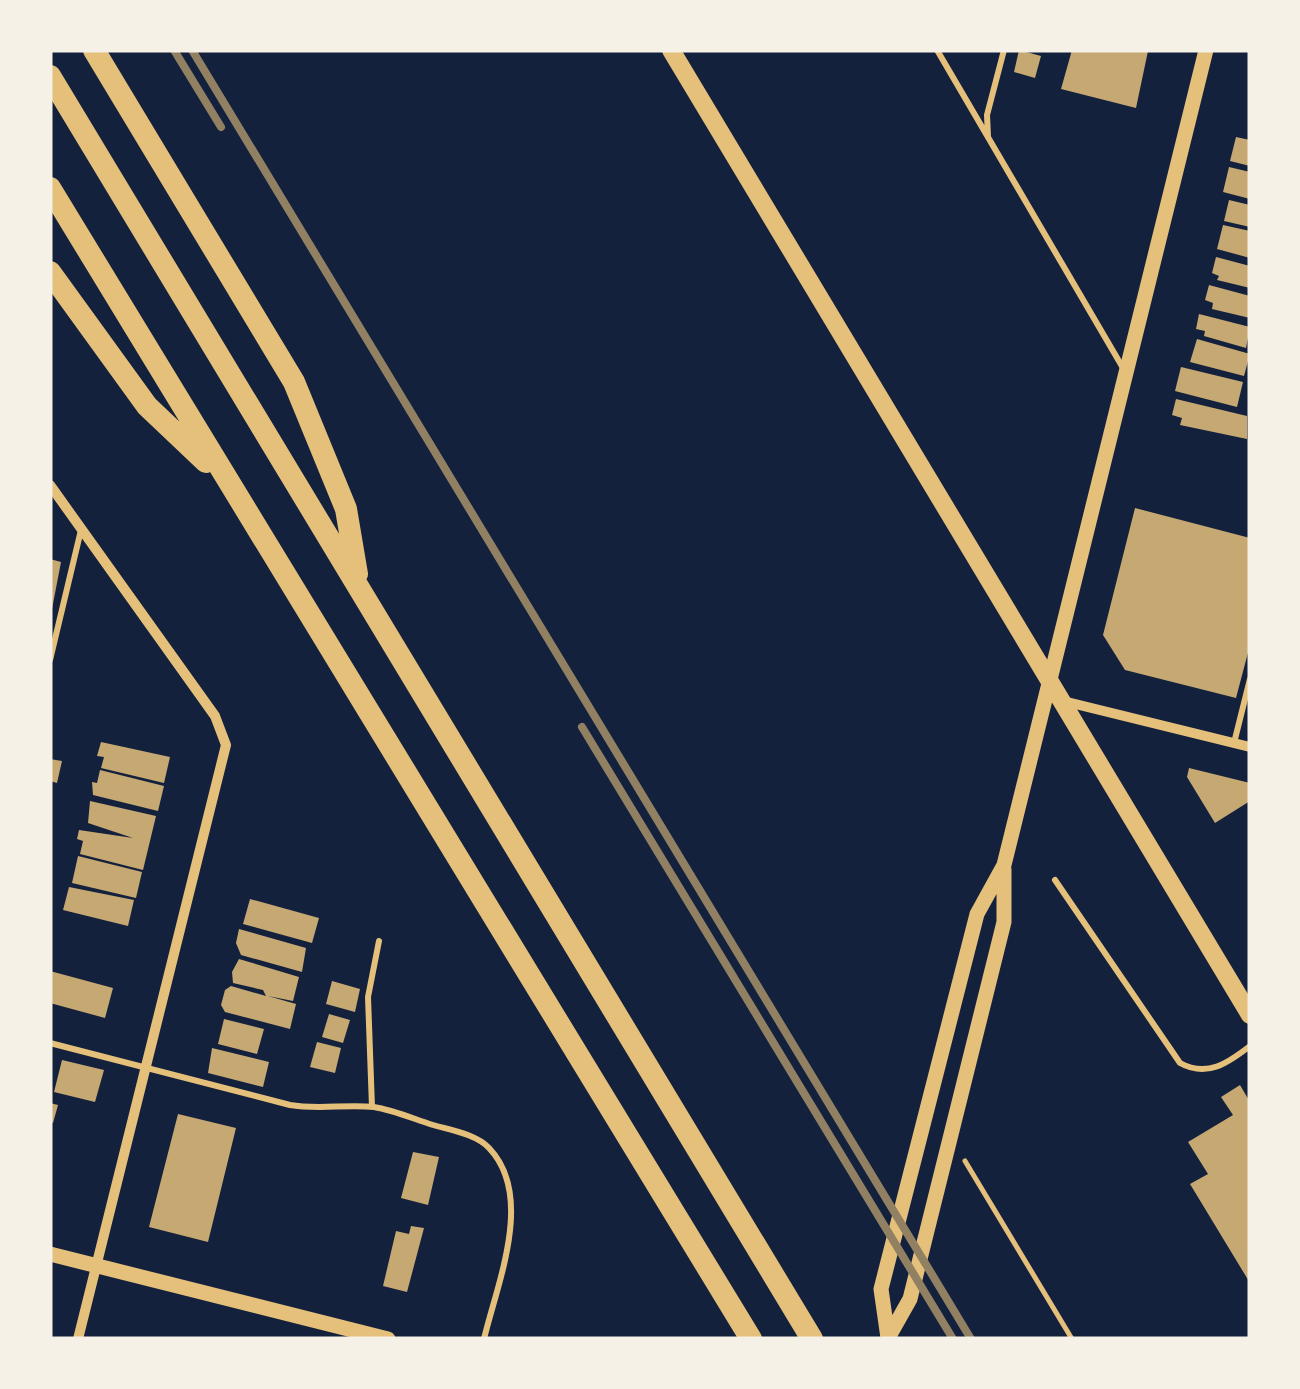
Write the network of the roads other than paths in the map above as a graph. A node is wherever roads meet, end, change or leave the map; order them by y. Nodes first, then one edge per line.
1 (94, 50) edge
2 (671, 50) edge
3 (937, 50) edge
4 (1004, 50) edge
5 (1206, 50) edge
6 (50, 76) edge
7 (988, 138) junction
8 (50, 188) edge
9 (50, 272) edge
10 (1127, 374) junction
11 (50, 484) edge
12 (229, 484) junction
13 (82, 529) junction
14 (360, 588) junction
15 (50, 660) edge
16 (1250, 680) edge
17 (1050, 682) junction
18 (1062, 701) junction
19 (1234, 743) junction
20 (1250, 747) edge
21 (1004, 864) junction
22 (1055, 880) dead end
23 (379, 942) dead end
24 (1250, 1015) edge
25 (50, 1043) edge
26 (1250, 1046) edge
27 (146, 1068) junction
28 (372, 1107) junction
29 (50, 1254) edge
30 (96, 1266) junction
31 (809, 1335) edge
32 (78, 1339) edge
33 (388, 1339) edge
34 (484, 1339) edge
35 (751, 1339) edge
36 (888, 1339) edge

1 - 14 highway
2 - 17 main road
3 - 7 lane
4 - 7 lane
5 - 10 street
6 - 14 highway
7 - 10 lane
8 - 12 highway
9 - 12 highway
10 - 17 street
11 - 13 street
12 - 35 highway
13 - 15 lane
13 - 27 street
14 - 31 highway
16 - 19 lane
17 - 18 main road
17 - 21 street
18 - 19 street
18 - 24 main road
19 - 20 street
21 - 36 street
21 - 36 street
22 - 26 lane
23 - 28 lane
25 - 27 lane
27 - 28 lane
27 - 30 street
28 - 34 lane
29 - 30 street
30 - 32 street
30 - 33 street

